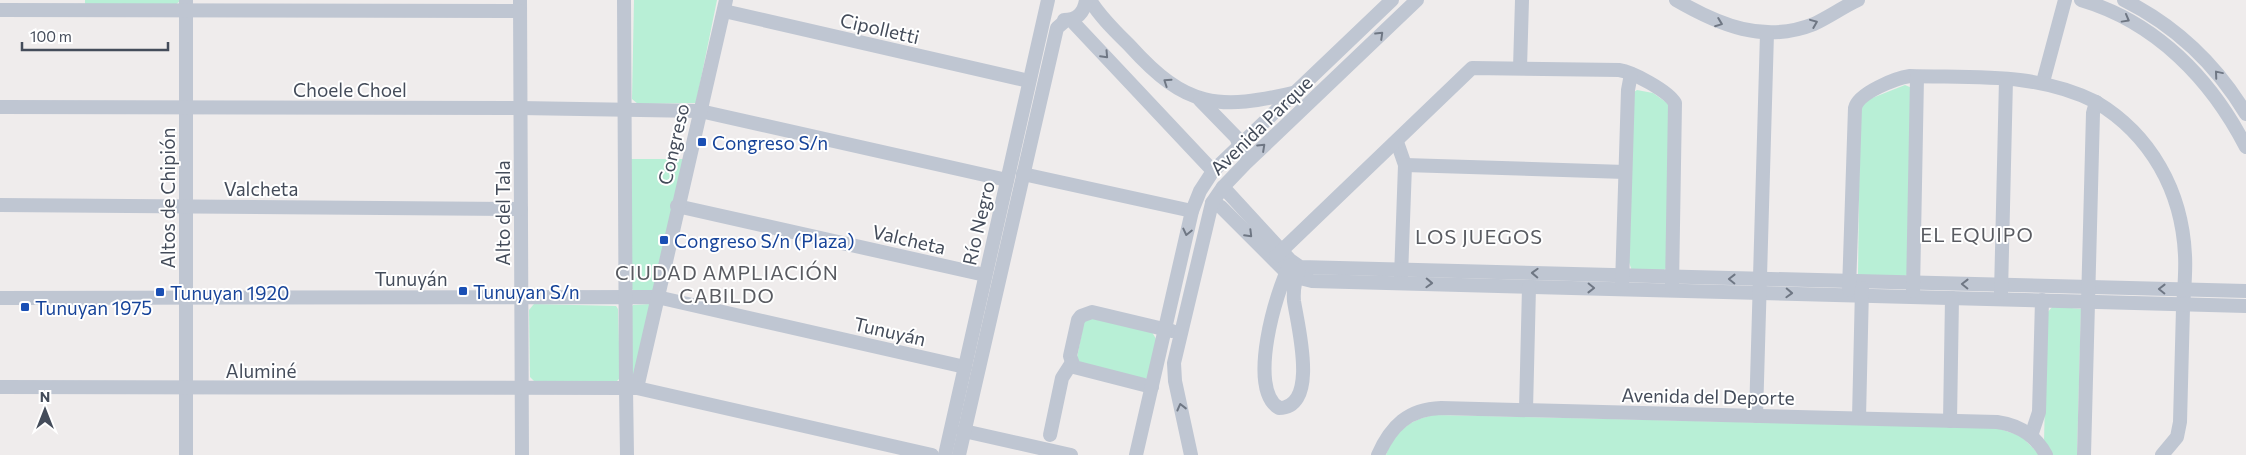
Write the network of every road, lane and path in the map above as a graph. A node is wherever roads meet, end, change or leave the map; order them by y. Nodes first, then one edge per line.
1 (624, 0) edge
2 (1088, 0) edge
3 (1392, 0) edge
4 (1417, 0) edge
5 (1522, 0) edge
6 (1676, 0) edge
7 (1858, 0) edge
8 (2065, 0) edge
9 (2081, 0) edge
10 (2124, 0) edge
11 (1048, 3) edge
12 (186, 5) edge
13 (725, 5) edge
14 (520, 6) edge
15 (0, 10) edge
16 (1068, 20) junction
17 (1767, 33) junction
18 (1520, 68) junction
19 (1631, 74) junction
20 (1314, 75) junction
21 (1917, 76) junction
22 (2006, 79) junction
23 (1029, 81) junction
24 (2044, 82) junction
25 (1326, 87) junction
26 (1298, 92) junction
27 (1195, 96) junction
28 (2096, 102) junction
29 (0, 107) edge
30 (186, 108) junction
31 (520, 108) junction
32 (624, 109) junction
33 (700, 110) junction
34 (2246, 114) edge
35 (1397, 142) junction
36 (1240, 145) junction
37 (2246, 147) edge
38 (1246, 163) junction
39 (1405, 164) junction
40 (1213, 171) junction
41 (1625, 172) junction
42 (1023, 174) junction
43 (1007, 180) junction
44 (1223, 187) junction
45 (1212, 203) junction
46 (0, 205) edge
47 (186, 206) junction
48 (677, 206) junction
49 (521, 209) junction
50 (1192, 212) junction
51 (1277, 255) junction
52 (1294, 270) junction
53 (986, 275) junction
54 (1401, 276) junction
55 (1621, 282) junction
56 (1672, 284) junction
57 (1759, 286) junction
58 (1529, 287) junction
59 (1856, 289) junction
60 (2184, 289) junction
61 (1913, 290) junction
62 (2001, 291) junction
63 (2246, 291) edge
64 (2088, 294) junction
65 (521, 296) junction
66 (624, 296) junction
67 (186, 297) junction
68 (657, 297) junction
69 (0, 298) edge
70 (1952, 298) junction
71 (2042, 300) junction
72 (2183, 304) junction
73 (2246, 306) edge
74 (1164, 329) junction
75 (1180, 332) junction
76 (1071, 364) junction
77 (965, 367) junction
78 (0, 387) edge
79 (1152, 387) junction
80 (632, 388) junction
81 (186, 389) junction
82 (522, 389) junction
83 (1526, 410) junction
84 (1756, 416) junction
85 (1858, 418) junction
86 (1950, 421) junction
87 (964, 431) junction
88 (1050, 435) dead end
89 (2031, 436) junction
90 (186, 455) edge
91 (522, 455) edge
92 (627, 455) edge
93 (932, 455) edge
94 (945, 455) edge
95 (959, 455) edge
96 (1071, 455) edge
97 (1136, 455) edge
98 (1191, 455) edge
99 (1378, 455) edge
100 (2046, 455) edge
101 (2084, 455) edge
102 (2162, 455) edge

1 - 32 street
2 - 16 street, Río Negro
27 -> 2 street
3 - 20 street, Avenida Parque
25 -> 4 street, Avenida Parque
5 - 18 street
6 -> 17 street
17 -> 7 street
8 - 24 street
9 -> 37 street
34 -> 10 street
11 - 16 street
11 - 23 street, Río Negro
12 - 14 street
12 - 15 street
12 - 30 street, Altos de Chipión
13 - 23 street, Cipolletti
13 - 33 street, Congreso
14 - 31 street, Alto del Tala
16 -> 40 street
16 - 42 street, Río Negro
17 - 57 street
18 - 19 street
18 - 35 street
19 - 41 street
19 - 56 street
20 - 25 street
20 - 26 street, Avenida Parque
21 - 22 street
21 - 59 street
21 - 61 street
22 - 24 street
22 - 62 street
23 - 43 street, Río Negro
24 - 28 street
38 -> 25 street, Avenida Parque
26 - 27 street
26 - 36 street, Avenida Parque
27 - 36 street
28 - 60 street
28 - 64 street
29 - 30 street, Choele Choel
30 - 31 street, Choele Choel
30 - 47 street, Altos de Chipión
31 - 32 street, Choele Choel
31 - 49 street, Alto del Tala
32 - 33 street, Choele Choel
32 - 66 street
33 - 43 street, Choele Choel
33 - 48 street, Congreso
35 - 39 street
35 - 51 street
36 - 38 street
36 - 40 street, Avenida Parque
38 - 44 street, Avenida Parque
39 - 41 street
39 - 54 street
40 - 50 street, Avenida Parque
41 - 55 street
42 - 50 street
42 - 87 street, Río Negro
43 - 53 street, Río Negro
44 - 45 street, Avenida Parque
44 - 51 street
45 -> 51 street
45 - 75 street, Avenida Parque
46 - 47 street, Valcheta
47 - 49 street, Valcheta
47 - 67 street, Altos de Chipión
48 - 53 street, Valcheta
48 - 68 street, Congreso
49 - 65 street, Alto del Tala
50 -> 74 street, Avenida Parque
51 - 52 street
52 - 52 street
52 - 54 street
53 - 77 street, Río Negro
55 -> 54 street
54 -> 58 street
55 - 56 street
58 -> 55 street
56 - 57 street
57 - 59 street
57 - 84 street
58 - 83 street
59 - 61 street
59 - 85 street
60 - 63 street
60 -> 64 street
60 - 72 street
62 -> 61 street
61 - 70 street
62 - 64 street
62 - 70 street
62 - 71 street
64 - 71 street
64 - 72 street
64 - 101 street
65 - 66 street, Tunuyán
65 - 67 street, Tunuyán
65 - 82 street, Alto del Tala
66 - 68 street, Tunuyán
66 - 80 street
67 - 69 street, Tunuyán
67 - 81 street, Altos de Chipión
68 - 77 street, Tunuyán
68 - 80 street, Congreso
70 - 86 street
71 - 89 street
72 - 73 street
72 - 102 street
74 - 75 street
74 - 76 street
74 - 79 street, Avenida Parque
98 -> 75 street, Avenida Parque
76 - 79 street
76 - 88 street
77 - 94 street, Río Negro
78 - 81 street, Aluminé
79 - 97 street, Avenida Parque
80 - 82 street, Aluminé
80 - 92 street
80 - 93 street, Aluminé
81 - 82 street, Aluminé
81 - 90 street, Altos de Chipión
82 - 91 street, Alto del Tala
83 - 84 street, Avenida del Deporte
83 - 99 street, Avenida del Deporte
84 - 85 street, Avenida del Deporte
85 - 86 street, Avenida del Deporte
86 - 89 street, Avenida del Deporte
87 - 95 street, Río Negro
87 - 96 street
89 - 100 street, Avenida del Deporte

